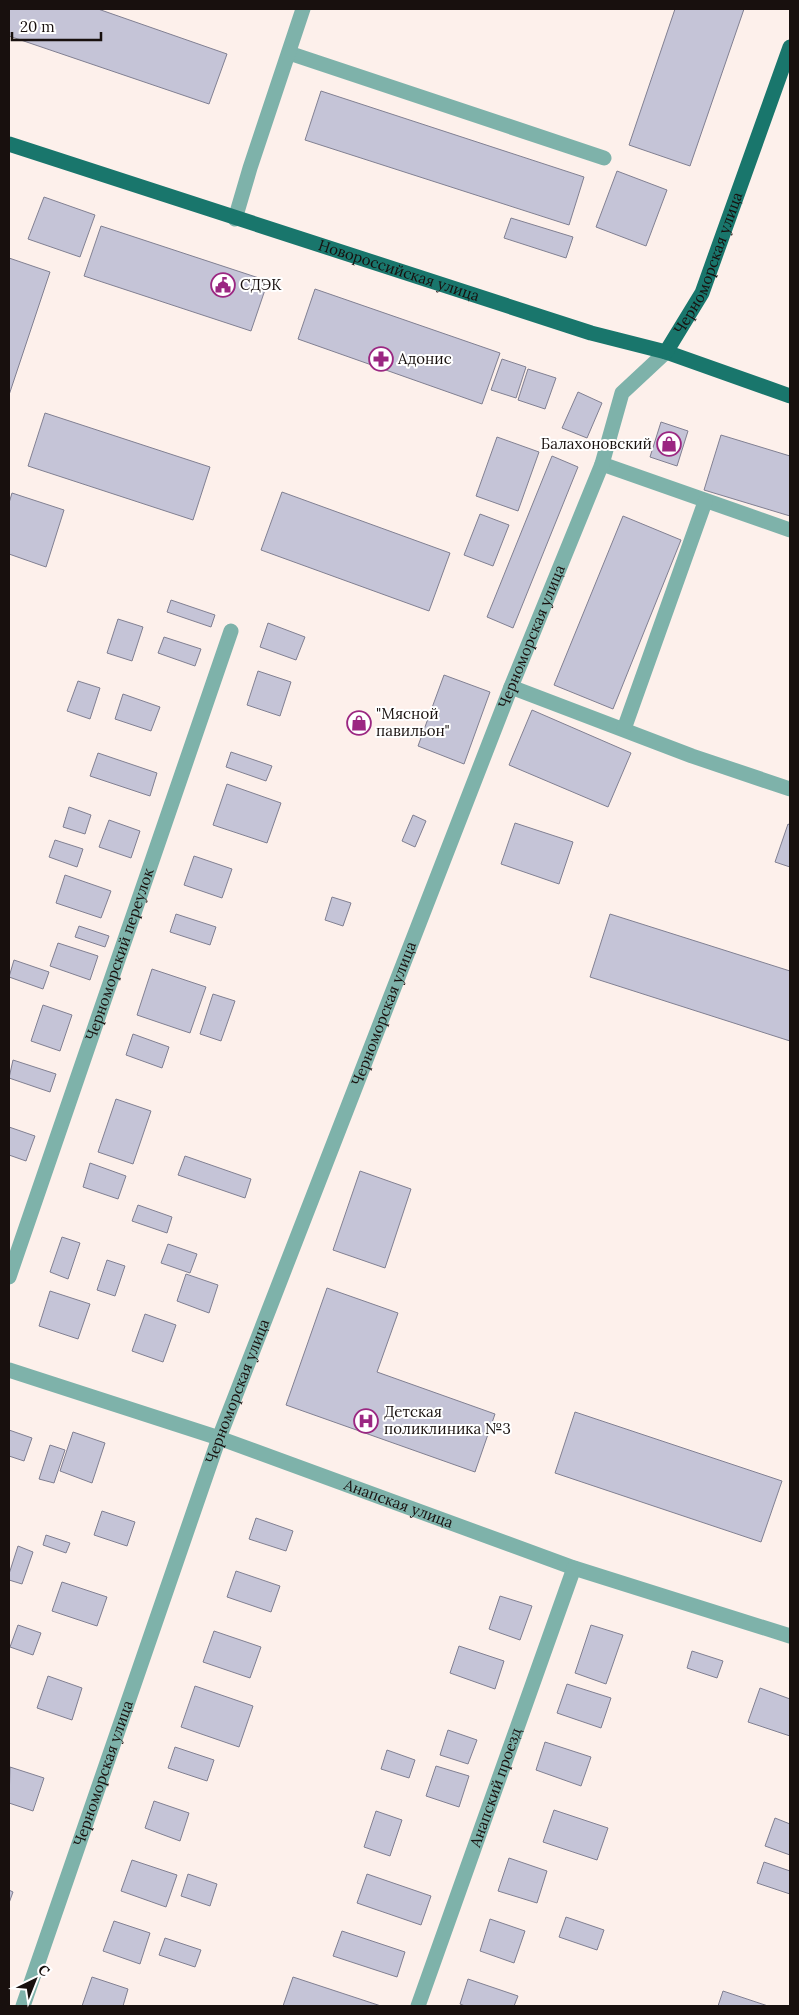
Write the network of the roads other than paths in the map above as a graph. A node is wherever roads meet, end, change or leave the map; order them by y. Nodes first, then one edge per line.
1 (303, 9) edge
2 (790, 47) edge
3 (289, 53) junction
4 (9, 144) edge
5 (604, 158) dead end
6 (235, 219) junction
7 (666, 352) junction
8 (790, 396) edge
9 (602, 464) junction
10 (705, 502) junction
11 (790, 530) edge
12 (231, 631) dead end
13 (511, 687) junction
14 (624, 730) junction
15 (790, 789) edge
16 (9, 1277) edge
17 (9, 1370) edge
18 (219, 1438) junction
19 (574, 1568) junction
20 (790, 1636) edge
21 (23, 2006) edge
22 (418, 2006) edge

1 - 3 street
2 - 7 main road, Черноморская улица
3 - 5 street
3 - 6 street
4 - 6 main road, Новороссийская улица
6 - 7 main road, Новороссийская улица
7 - 8 main road, Новороссийская улица
7 - 9 street, Черноморская улица
9 - 10 street
9 - 13 street, Черноморская улица
10 - 11 street
10 - 14 street
12 - 16 street, Черноморский переулок
13 - 14 street
13 - 18 street, Черноморская улица
14 - 15 street
17 - 18 street, Анапская улица
18 - 19 street, Анапская улица
18 - 21 street, Черноморская улица
19 - 20 street, Анапская улица
19 - 22 street, Анапский проезд

